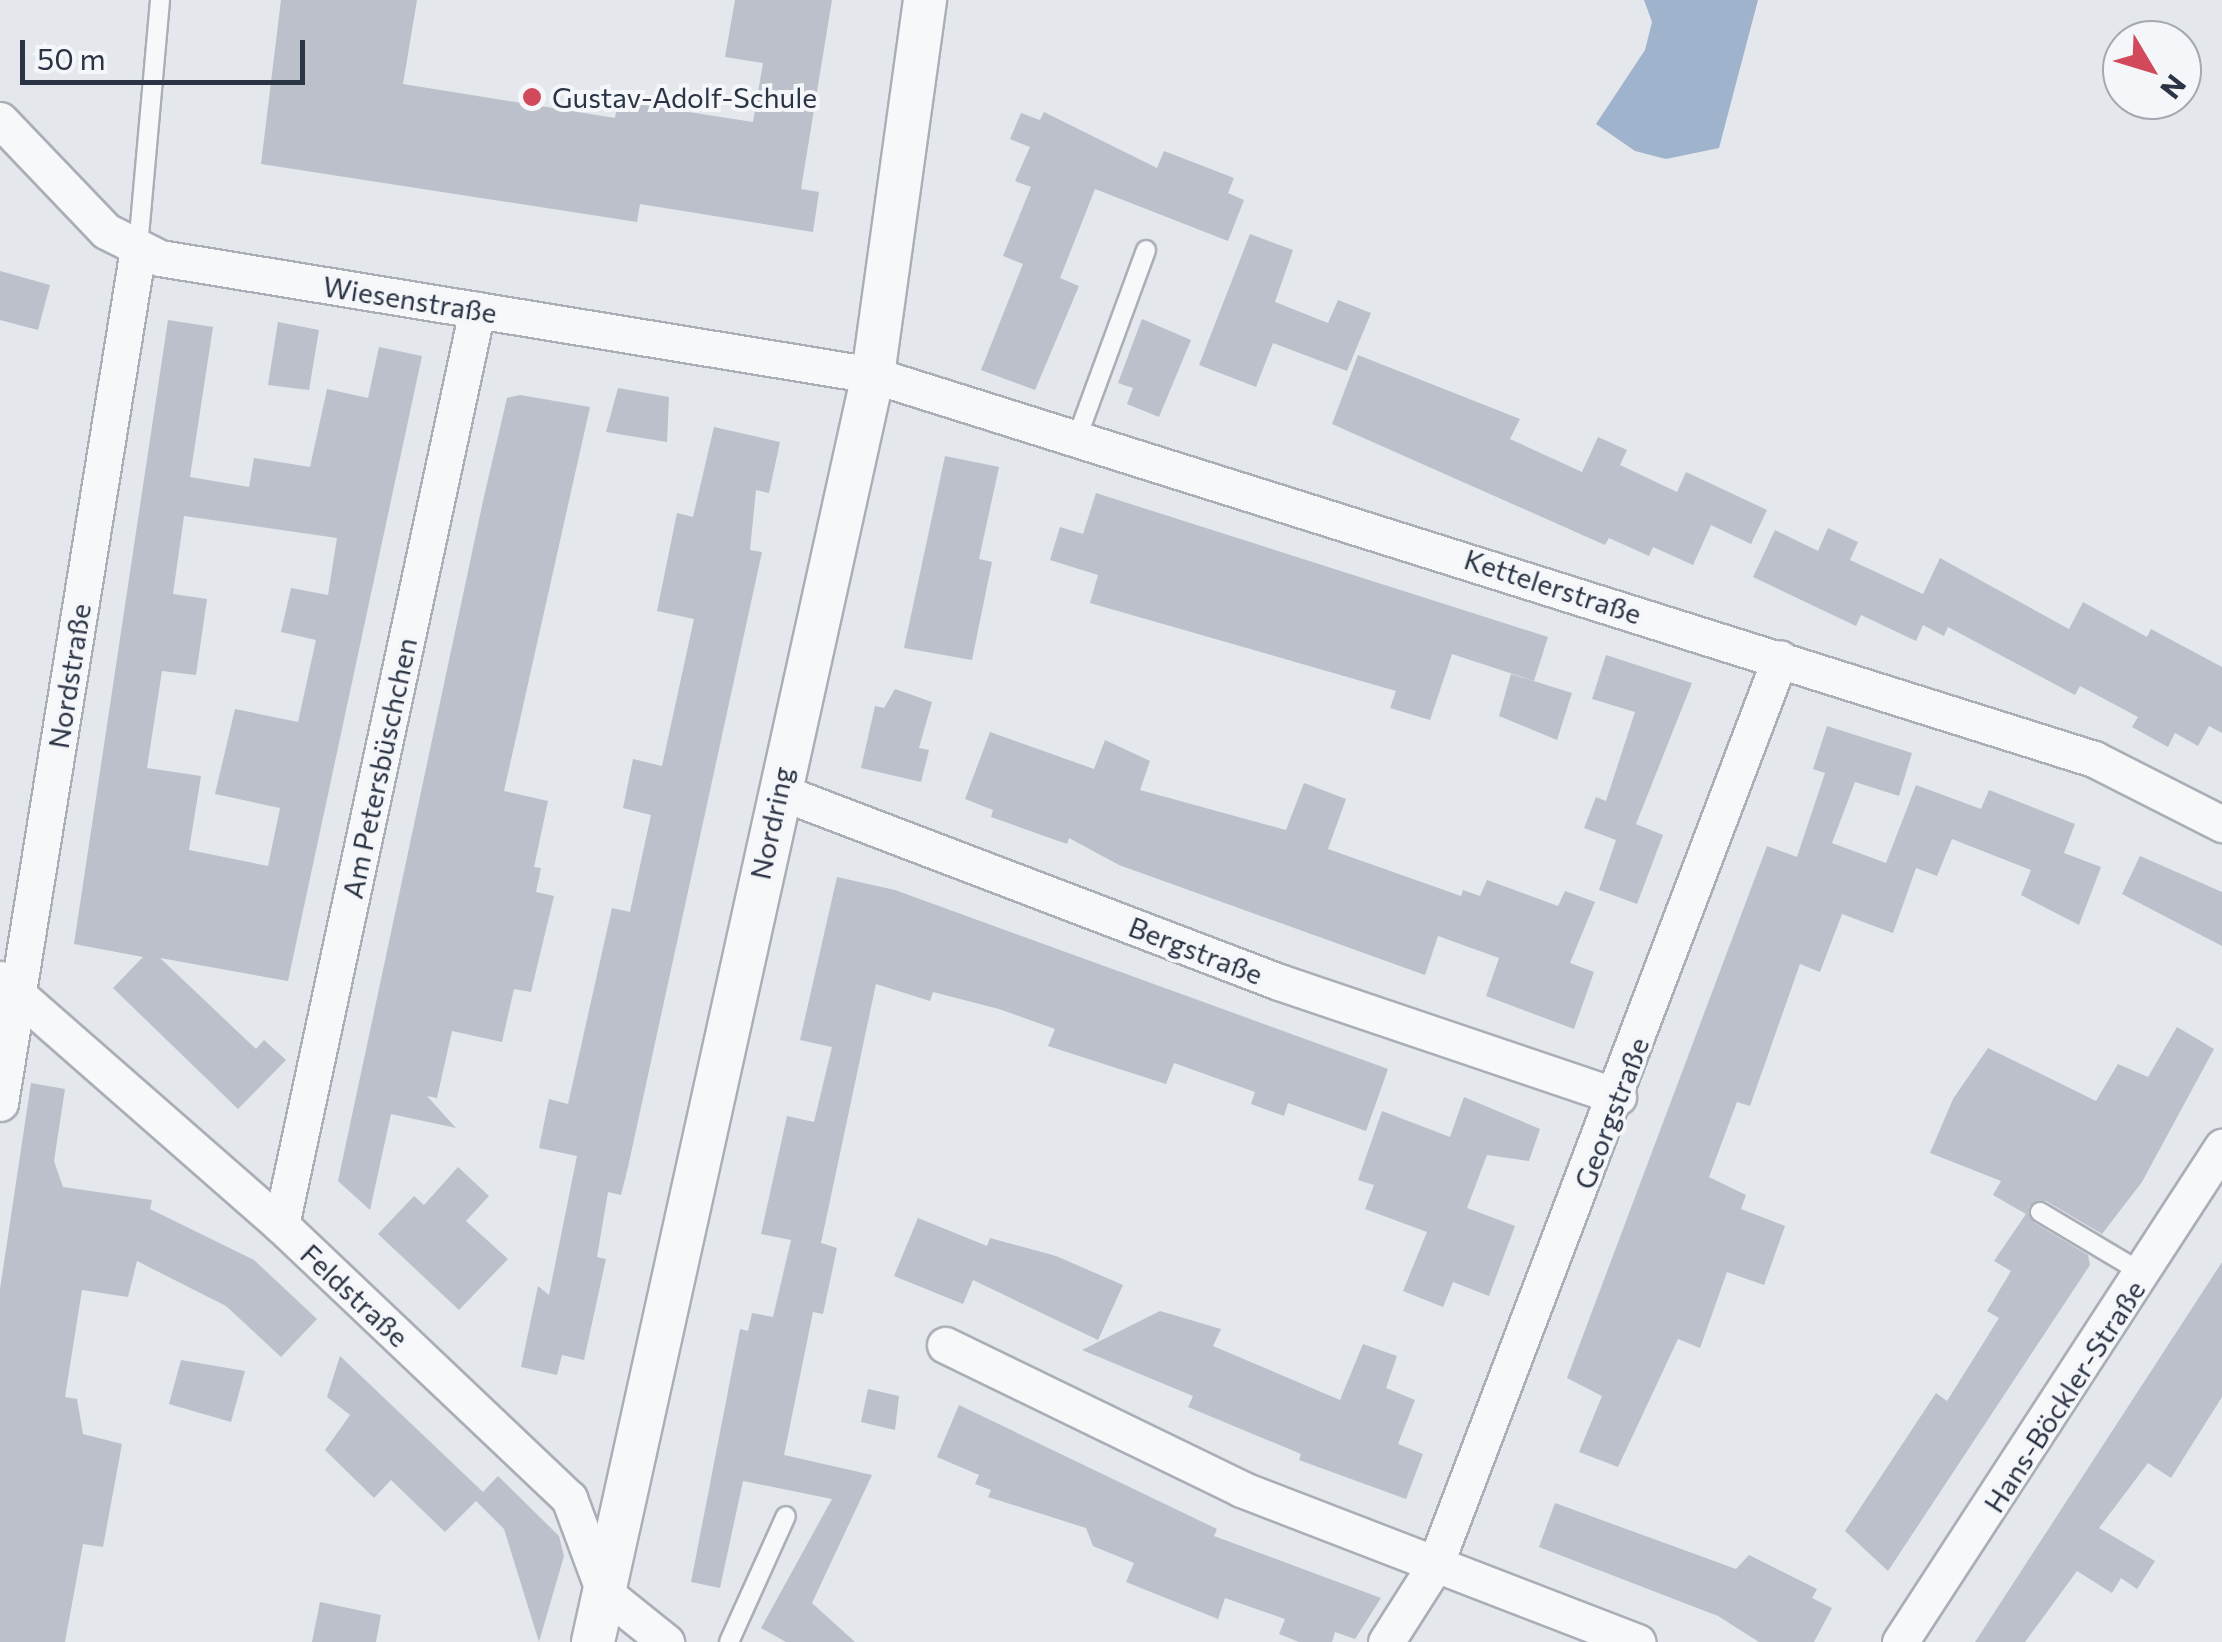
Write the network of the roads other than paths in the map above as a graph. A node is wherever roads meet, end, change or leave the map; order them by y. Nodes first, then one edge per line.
1 (160, 0) edge
2 (925, 0) edge
3 (0, 120) edge
4 (138, 249) junction
5 (1146, 250) dead end
6 (478, 310) junction
7 (872, 375) junction
8 (1078, 435) junction
9 (1780, 658) junction
10 (778, 791) junction
11 (2222, 824) edge
12 (9, 987) edge
13 (1618, 1097) junction
14 (0, 1103) edge
15 (2222, 1147) edge
16 (2040, 1212) dead end
17 (281, 1226) junction
18 (2144, 1274) junction
19 (945, 1345) dead end
20 (786, 1516) dead end
21 (1435, 1565) junction
22 (604, 1592) junction
23 (593, 1642) edge
24 (666, 1642) edge
25 (729, 1642) edge
26 (1386, 1642) edge
27 (1637, 1642) edge
28 (1900, 1642) edge

1 - 4 lane
2 - 7 street, Nordring
3 - 4 street, Wiesenstraße
4 - 6 street, Wiesenstraße
4 - 12 street, Nordstraße
5 - 8 lane
6 - 7 street, Wiesenstraße
6 - 17 street, Am Petersbüschchen
7 - 8 street, Kettelerstraße
7 - 10 street, Nordring
8 - 9 street, Kettelerstraße
9 - 11 street, Kettelerstraße
9 - 13 street, Georgstraße
10 - 13 street, Bergstraße
10 - 22 street, Nordring
12 - 14 street, Nordstraße
12 - 17 street, Feldstraße
13 - 21 street, Georgstraße
15 - 18 street, Hans-Böckler-Straße
16 - 18 lane
17 - 22 street, Feldstraße
18 - 28 street, Hans-Böckler-Straße
19 - 21 street
20 - 25 lane
21 - 26 street, Georgstraße
21 - 27 street
22 - 23 street, Nordring
22 - 24 street

